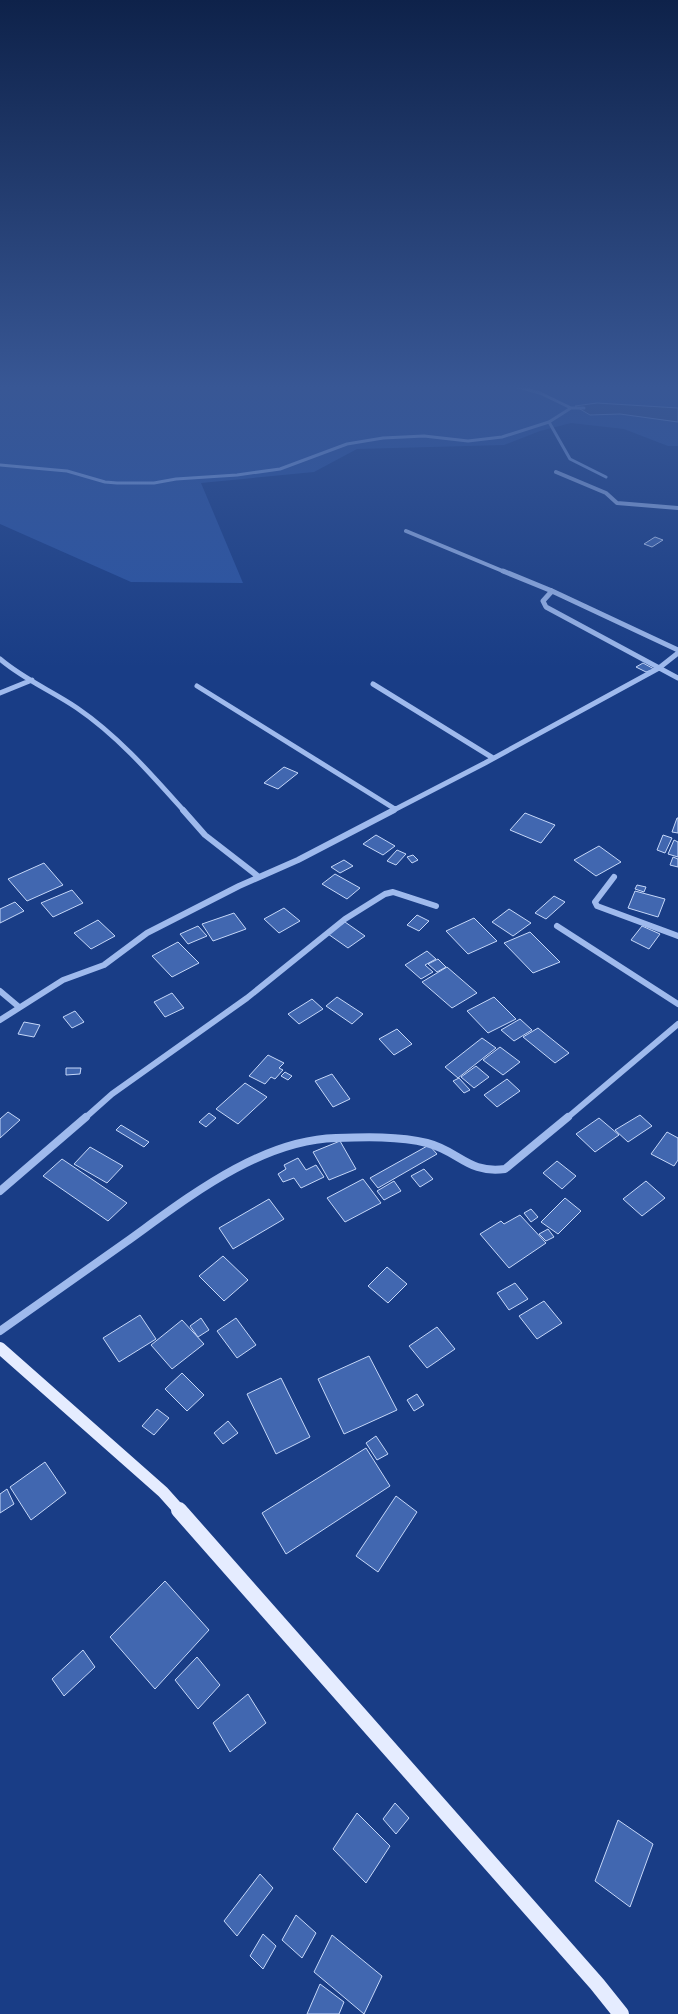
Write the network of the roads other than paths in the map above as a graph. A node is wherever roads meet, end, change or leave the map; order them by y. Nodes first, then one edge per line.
1 (573, 479) edge
2 (678, 508) edge
3 (406, 531) dead end
4 (552, 590) junction
5 (678, 652) edge
6 (0, 659) edge
7 (659, 668) junction
8 (678, 678) edge
9 (32, 680) junction
10 (373, 684) dead end
11 (197, 686) dead end
12 (0, 693) edge
13 (493, 758) junction
14 (395, 809) junction
15 (259, 877) junction
16 (614, 877) dead end
17 (436, 906) dead end
18 (557, 926) dead end
19 (678, 936) edge
20 (0, 991) edge
21 (678, 1004) edge
22 (19, 1007) junction
23 (0, 1020) edge
24 (678, 1024) edge
25 (0, 1191) edge
26 (0, 1331) edge
27 (0, 1348) edge
28 (620, 2014) edge

1 - 2 street
3 - 4 street
4 - 5 street
4 - 7 street
5 - 7 street
6 - 9 street
7 - 8 street
7 - 13 street
9 - 12 street
9 - 15 street
10 - 13 street
11 - 14 street
13 - 14 street
14 - 15 street
15 - 22 street
16 - 19 street
17 - 25 street
18 - 21 street
20 - 22 street
22 - 23 street
24 - 26 street
27 - 28 main road

